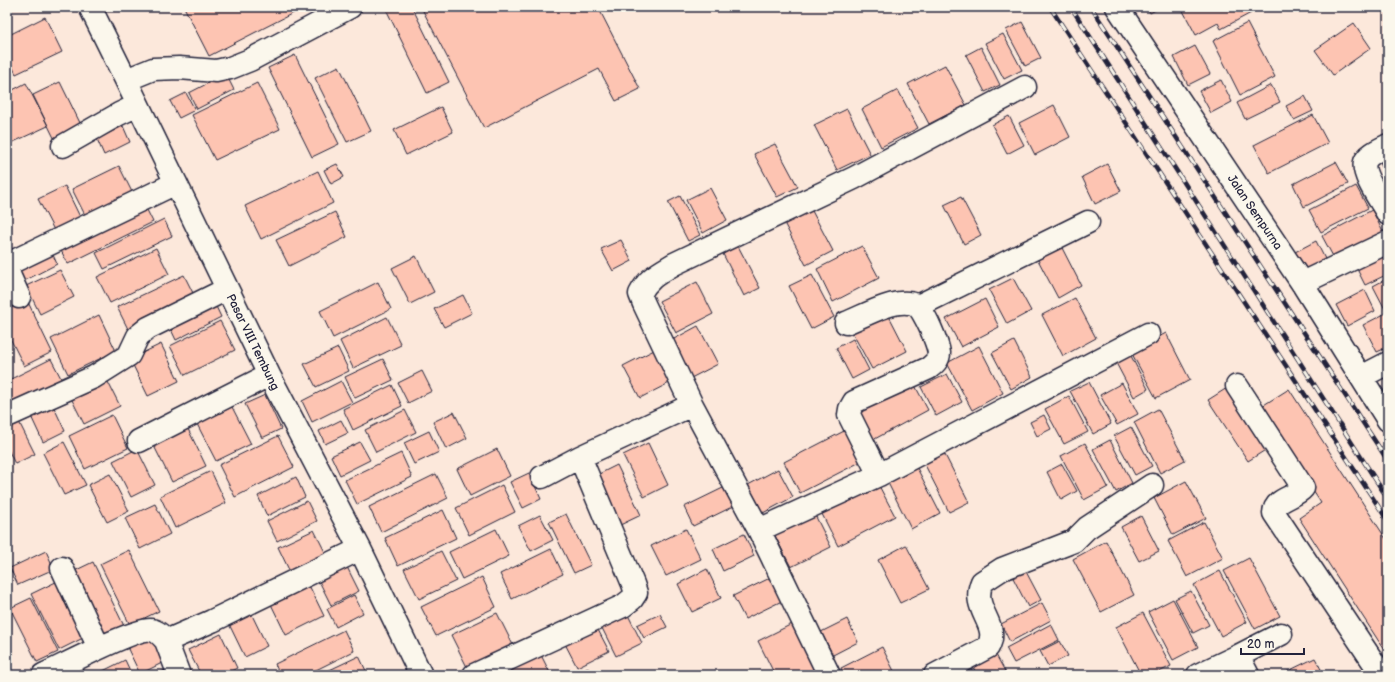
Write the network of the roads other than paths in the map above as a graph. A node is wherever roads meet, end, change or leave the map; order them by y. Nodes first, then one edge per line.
1 (90, 7) edge
2 (350, 7) edge
3 (1117, 7) edge
4 (126, 80) junction
5 (1025, 87) dead end
6 (138, 105) junction
7 (1388, 145) edge
8 (63, 146) dead end
9 (176, 183) junction
10 (1388, 214) edge
11 (1088, 222) dead end
12 (1388, 242) edge
13 (1302, 283) junction
14 (227, 289) junction
15 (19, 297) dead end
16 (918, 306) junction
17 (846, 323) dead end
18 (1148, 334) dead end
19 (1388, 363) edge
20 (269, 375) junction
21 (1361, 377) junction
22 (1237, 386) dead end
23 (692, 405) junction
24 (7, 416) edge
25 (1388, 420) edge
26 (139, 441) dead end
27 (580, 458) junction
28 (879, 475) junction
29 (542, 477) dead end
30 (1152, 485) dead end
31 (759, 530) junction
32 (360, 549) junction
33 (62, 568) dead end
34 (1281, 634) dead end
35 (166, 641) junction
36 (99, 648) junction
37 (1243, 666) edge
38 (44, 675) edge
39 (179, 675) edge
40 (420, 675) edge
41 (474, 675) edge
42 (829, 675) edge
43 (935, 675) edge
44 (1198, 675) edge
45 (1382, 675) edge

1 - 4 street, Pasar VIII Tembung
2 - 4 street
3 - 13 street, Jalan Sempurna
4 - 6 street, Pasar VIII Tembung
5 - 23 street
6 - 8 street
6 - 9 street, Pasar VIII Tembung
7 - 10 street
9 - 14 street, Pasar VIII Tembung
9 - 15 street
11 - 16 street
12 - 13 street
13 - 21 street, Jalan Sempurna
14 - 20 street, Pasar VIII Tembung
14 - 24 street
16 - 17 street
16 - 28 street
18 - 28 street
19 - 21 street
20 - 26 street
20 - 32 street, Pasar VIII Tembung
21 - 25 street, Jalan Sempurna
22 - 45 street
23 - 27 street
23 - 31 street
27 - 29 street
27 - 41 street
28 - 31 street
30 - 43 street
31 - 42 street
32 - 35 street
32 - 40 street, Pasar VIII Tembung
33 - 36 street
34 - 37 street
35 - 36 street
35 - 39 street
36 - 38 street
37 - 44 street

